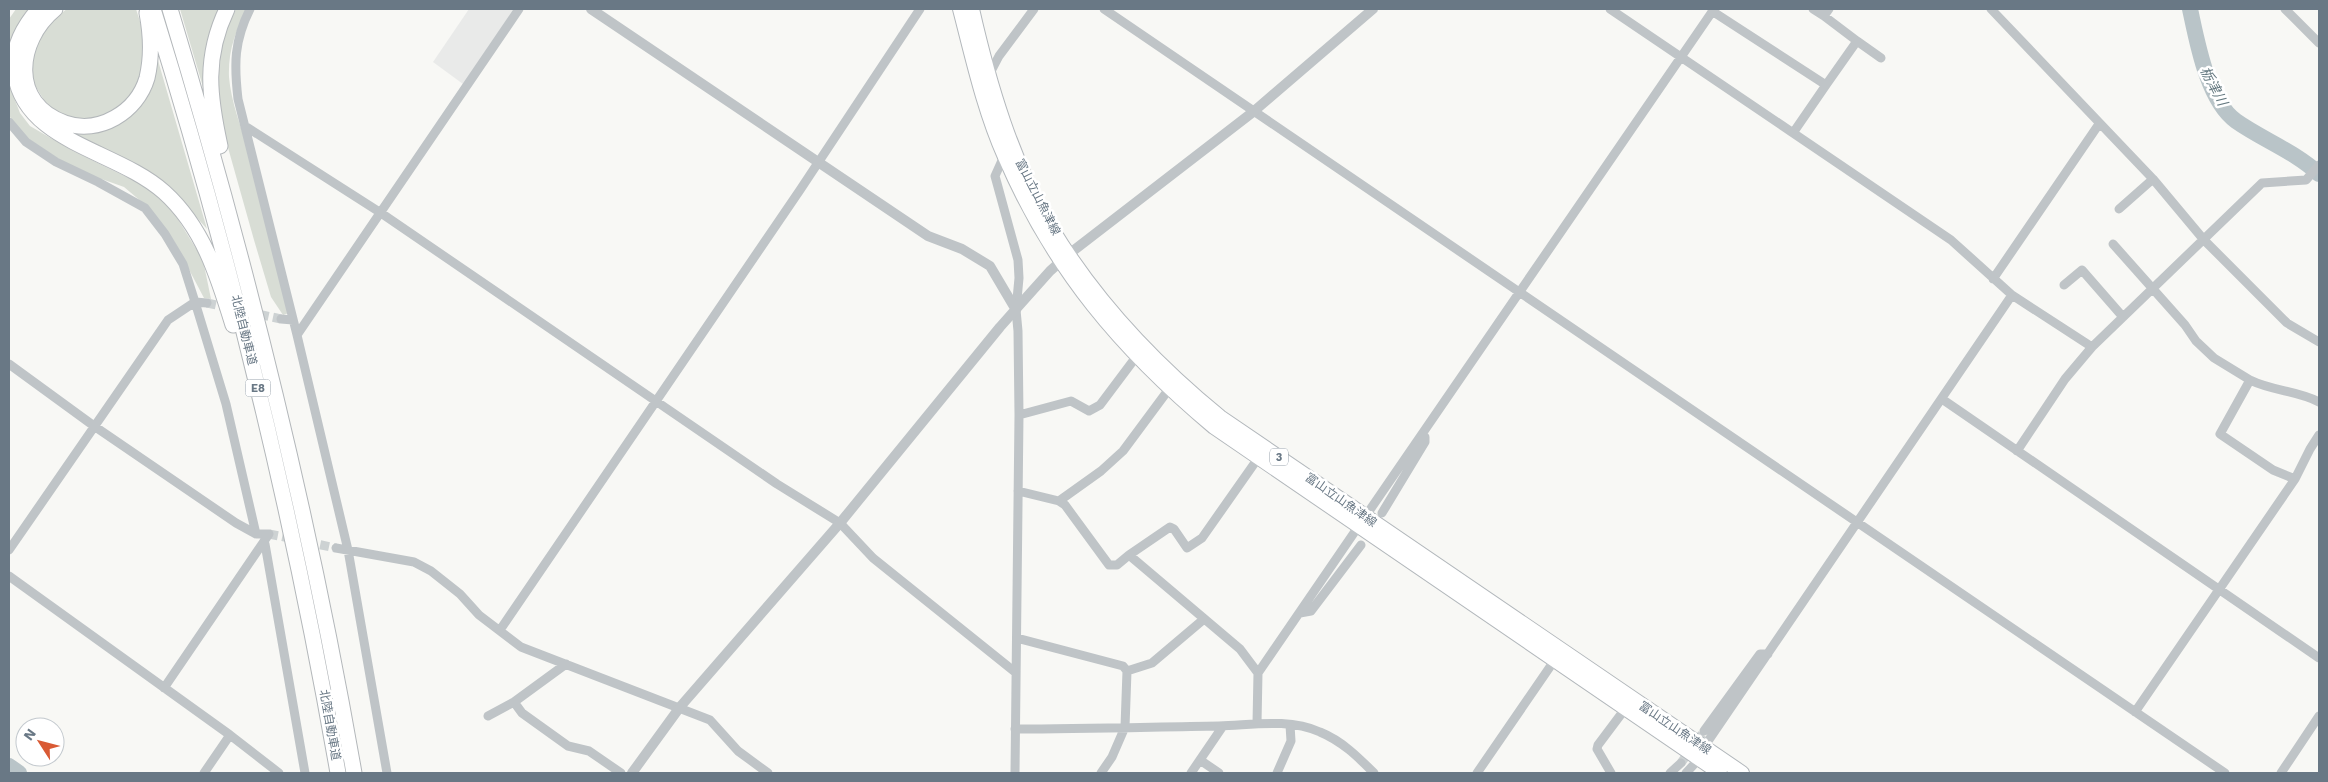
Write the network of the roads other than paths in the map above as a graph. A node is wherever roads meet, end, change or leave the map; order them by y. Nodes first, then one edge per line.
1 (39, 9) edge
2 (55, 9) edge
3 (146, 9) edge
4 (153, 9) edge
5 (170, 9) edge
6 (227, 9) edge
7 (250, 9) edge
8 (519, 9) edge
9 (591, 9) edge
10 (920, 9) edge
11 (960, 9) edge
12 (972, 9) edge
13 (1034, 9) edge
14 (1104, 9) edge
15 (1374, 9) edge
16 (1610, 9) edge
17 (1813, 9) edge
18 (1991, 9) edge
19 (2285, 9) edge
20 (1713, 10) edge
21 (1826, 12) edge
22 (1857, 41) junction
23 (2319, 43) edge
24 (1681, 56) junction
25 (1881, 58) dead end
26 (984, 82) junction
27 (1826, 85) junction
28 (1253, 112) junction
29 (9, 122) edge
30 (2099, 124) junction
31 (245, 126) junction
32 (1793, 133) junction
33 (1004, 156) junction
34 (818, 162) junction
35 (2319, 165) edge
36 (2153, 179) junction
37 (2119, 209) dead end
38 (380, 213) junction
39 (2204, 240) junction
40 (2113, 244) dead end
41 (1065, 258) junction
42 (1993, 279) junction
43 (2064, 285) dead end
44 (2152, 289) junction
45 (1519, 292) junction
46 (2012, 294) junction
47 (195, 302) junction
48 (207, 303) tunnel mouth
49 (1016, 310) junction
50 (2123, 317) junction
51 (281, 319) tunnel mouth
52 (293, 320) junction
53 (297, 335) junction
54 (2319, 342) edge
55 (2092, 347) junction
56 (1136, 357) junction
57 (268, 359) junction
58 (9, 364) edge
59 (2250, 380) junction
60 (1169, 389) junction
61 (1942, 399) junction
62 (655, 401) junction
63 (2319, 402) edge
64 (1018, 415) junction
65 (94, 426) junction
66 (1426, 432) junction
67 (2319, 436) edge
68 (2017, 451) junction
69 (1262, 453) junction
70 (2295, 479) junction
71 (280, 482) junction
72 (1018, 491) junction
73 (1059, 501) junction
74 (1382, 513) dead end
75 (1362, 522) junction
76 (840, 523) junction
77 (1858, 523) junction
78 (256, 534) junction
79 (265, 544) junction
80 (1361, 545) dead end
81 (336, 548) tunnel mouth
82 (9, 550) edge
83 (348, 550) junction
84 (1129, 555) junction
85 (9, 576) edge
86 (2220, 590) junction
87 (1300, 613) junction
88 (1204, 619) junction
89 (500, 630) junction
90 (1017, 638) junction
91 (1768, 654) junction
92 (2319, 658) edge
93 (1554, 661) junction
94 (566, 664) junction
95 (1127, 671) junction
96 (1015, 672) junction
97 (1258, 673) junction
98 (164, 688) junction
99 (514, 702) junction
100 (680, 707) junction
101 (1625, 708) junction
102 (2135, 712) junction
103 (488, 716) dead end
104 (2319, 716) edge
105 (1257, 723) junction
106 (1290, 725) junction
107 (1223, 726) junction
108 (1125, 727) junction
109 (1015, 729) junction
110 (1704, 731) tunnel mouth
111 (230, 735) junction
112 (1701, 753) junction
113 (1200, 760) junction
114 (1681, 763) tunnel mouth
115 (204, 773) edge
116 (280, 773) edge
117 (305, 773) edge
118 (338, 773) edge
119 (354, 773) edge
120 (387, 773) edge
121 (621, 773) edge
122 (632, 773) edge
123 (768, 773) edge
124 (1015, 773) edge
125 (1101, 773) edge
126 (1191, 773) edge
127 (1219, 773) edge
128 (1277, 773) edge
129 (1374, 773) edge
130 (1477, 773) edge
131 (1611, 773) edge
132 (1670, 773) edge
133 (1686, 773) edge
134 (1720, 773) edge
135 (1742, 773) edge
136 (2225, 773) edge
137 (2281, 773) edge

1 - 71 highway
2 - 3 highway
4 - 71 highway, 北陸自動車道 / E8
5 - 57 highway, 北陸自動車道 / E8
6 - 57 highway
7 - 31 street
8 - 38 street
9 - 34 street
10 - 34 street
11 - 26 main road, 富山立山魚津線 / 3
12 - 26 main road, 富山立山魚津線 / 3
13 - 26 street
14 - 28 street
15 - 28 street
16 - 24 street
17 - 21 street
18 - 30 street
19 - 23 street
20 - 24 street
20 - 27 street
21 - 22 street
22 - 25 street
22 - 27 street
24 - 32 street
24 - 45 street
26 - 33 main road, 富山立山魚津線 / 3
26 - 41 main road, 富山立山魚津線 / 3
27 - 32 street
28 - 41 street
28 - 45 street
29 - 47 street
30 - 36 street
30 - 42 street
31 - 38 street
31 - 52 street
32 - 42 street
33 - 41 main road, 富山立山魚津線 / 3
33 - 49 street
34 - 49 street
34 - 62 street
35 - 39 street
36 - 37 street
36 - 39 street
38 - 53 street
38 - 62 street
39 - 44 street
39 - 54 street
40 - 44 street
41 - 49 street
41 - 56 main road, 富山立山魚津線 / 3
41 - 69 main road, 富山立山魚津線 / 3
42 - 46 street
43 - 50 street
44 - 50 street
44 - 59 street
45 - 66 street
45 - 77 street
46 - 55 street
46 - 61 street
47 - 48 street
47 - 65 street
47 - 78 street
49 - 64 street
49 - 76 street
50 - 55 street
51 - 52 street
52 - 53 street
53 - 83 street
55 - 68 street
56 - 60 main road, 富山立山魚津線 / 3
56 - 64 street
57 - 119 highway, 北陸自動車道 / E8
58 - 65 street
59 - 63 street
59 - 70 street
60 - 69 main road, 富山立山魚津線 / 3
60 - 73 street
61 - 68 street
61 - 77 street
62 - 76 street
62 - 89 street
64 - 72 street
65 - 78 street
65 - 82 street
66 - 74 street
66 - 75 street
67 - 70 street
68 - 86 street
69 - 75 main road, 富山立山魚津線 / 3
69 - 84 street
70 - 86 street
71 - 118 highway, 北陸自動車道 / E8
72 - 73 street
72 - 90 street
73 - 84 street
75 - 87 street
75 - 93 main road, 富山立山魚津線 / 3
75 - 112 main road, 富山立山魚津線 / 3
76 - 96 street
76 - 100 street
77 - 91 street
77 - 102 street
78 - 79 street
79 - 98 street
79 - 117 street
80 - 87 street
81 - 83 street
83 - 89 street
83 - 120 street
84 - 88 street
85 - 98 street
86 - 92 street
86 - 102 street
87 - 97 street
88 - 95 street
88 - 97 street
89 - 94 street
90 - 95 street
90 - 96 street
91 - 110 street
91 - 112 street
93 - 101 main road, 富山立山魚津線 / 3
93 - 130 street
94 - 99 street
94 - 100 street
95 - 108 street
96 - 109 street
97 - 105 street
98 - 111 street
99 - 103 street
99 - 121 street
100 - 122 street
100 - 123 street
101 - 112 main road, 富山立山魚津線 / 3
101 - 131 street
102 - 136 street
104 - 137 street
105 - 106 street
105 - 107 street
106 - 128 street
106 - 129 street
107 - 108 street
107 - 113 street
108 - 109 street
108 - 125 street
109 - 124 street
111 - 115 street
111 - 116 street
112 - 133 street
112 - 134 main road, 富山立山魚津線 / 3
112 - 135 main road, 富山立山魚津線 / 3
113 - 126 street
113 - 127 street
114 - 132 street

